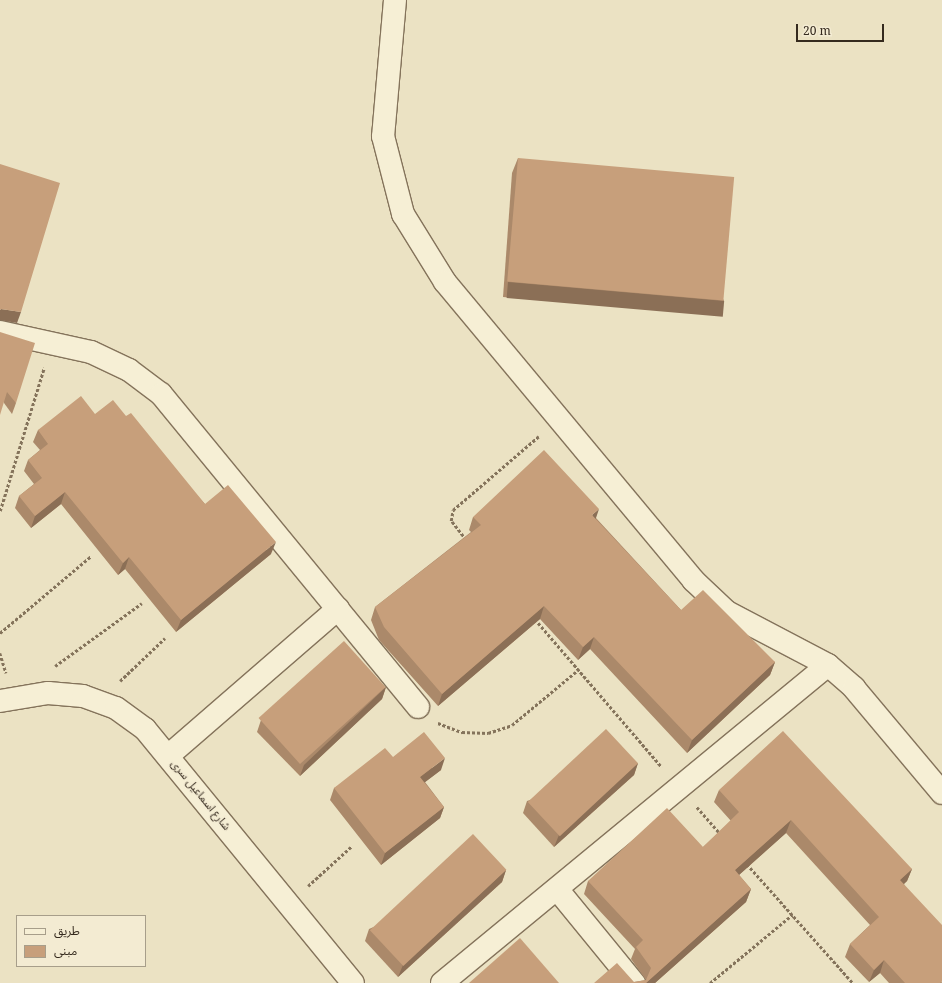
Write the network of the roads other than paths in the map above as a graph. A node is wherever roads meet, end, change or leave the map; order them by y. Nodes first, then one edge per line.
1 (395, 0) edge
2 (0, 332) edge
3 (338, 609) junction
4 (828, 665) junction
5 (0, 701) edge
6 (418, 707) road end
7 (168, 756) junction
8 (942, 794) edge
9 (557, 888) junction
10 (353, 983) edge
11 (442, 983) edge
12 (634, 983) edge

1 - 4 street
2 - 3 street
3 - 6 street
3 - 7 street
4 - 8 street
4 - 9 street
5 - 7 street, شارع اسماعيل سرى
7 - 10 street, شارع اسماعيل سرى
9 - 11 street
9 - 12 street

